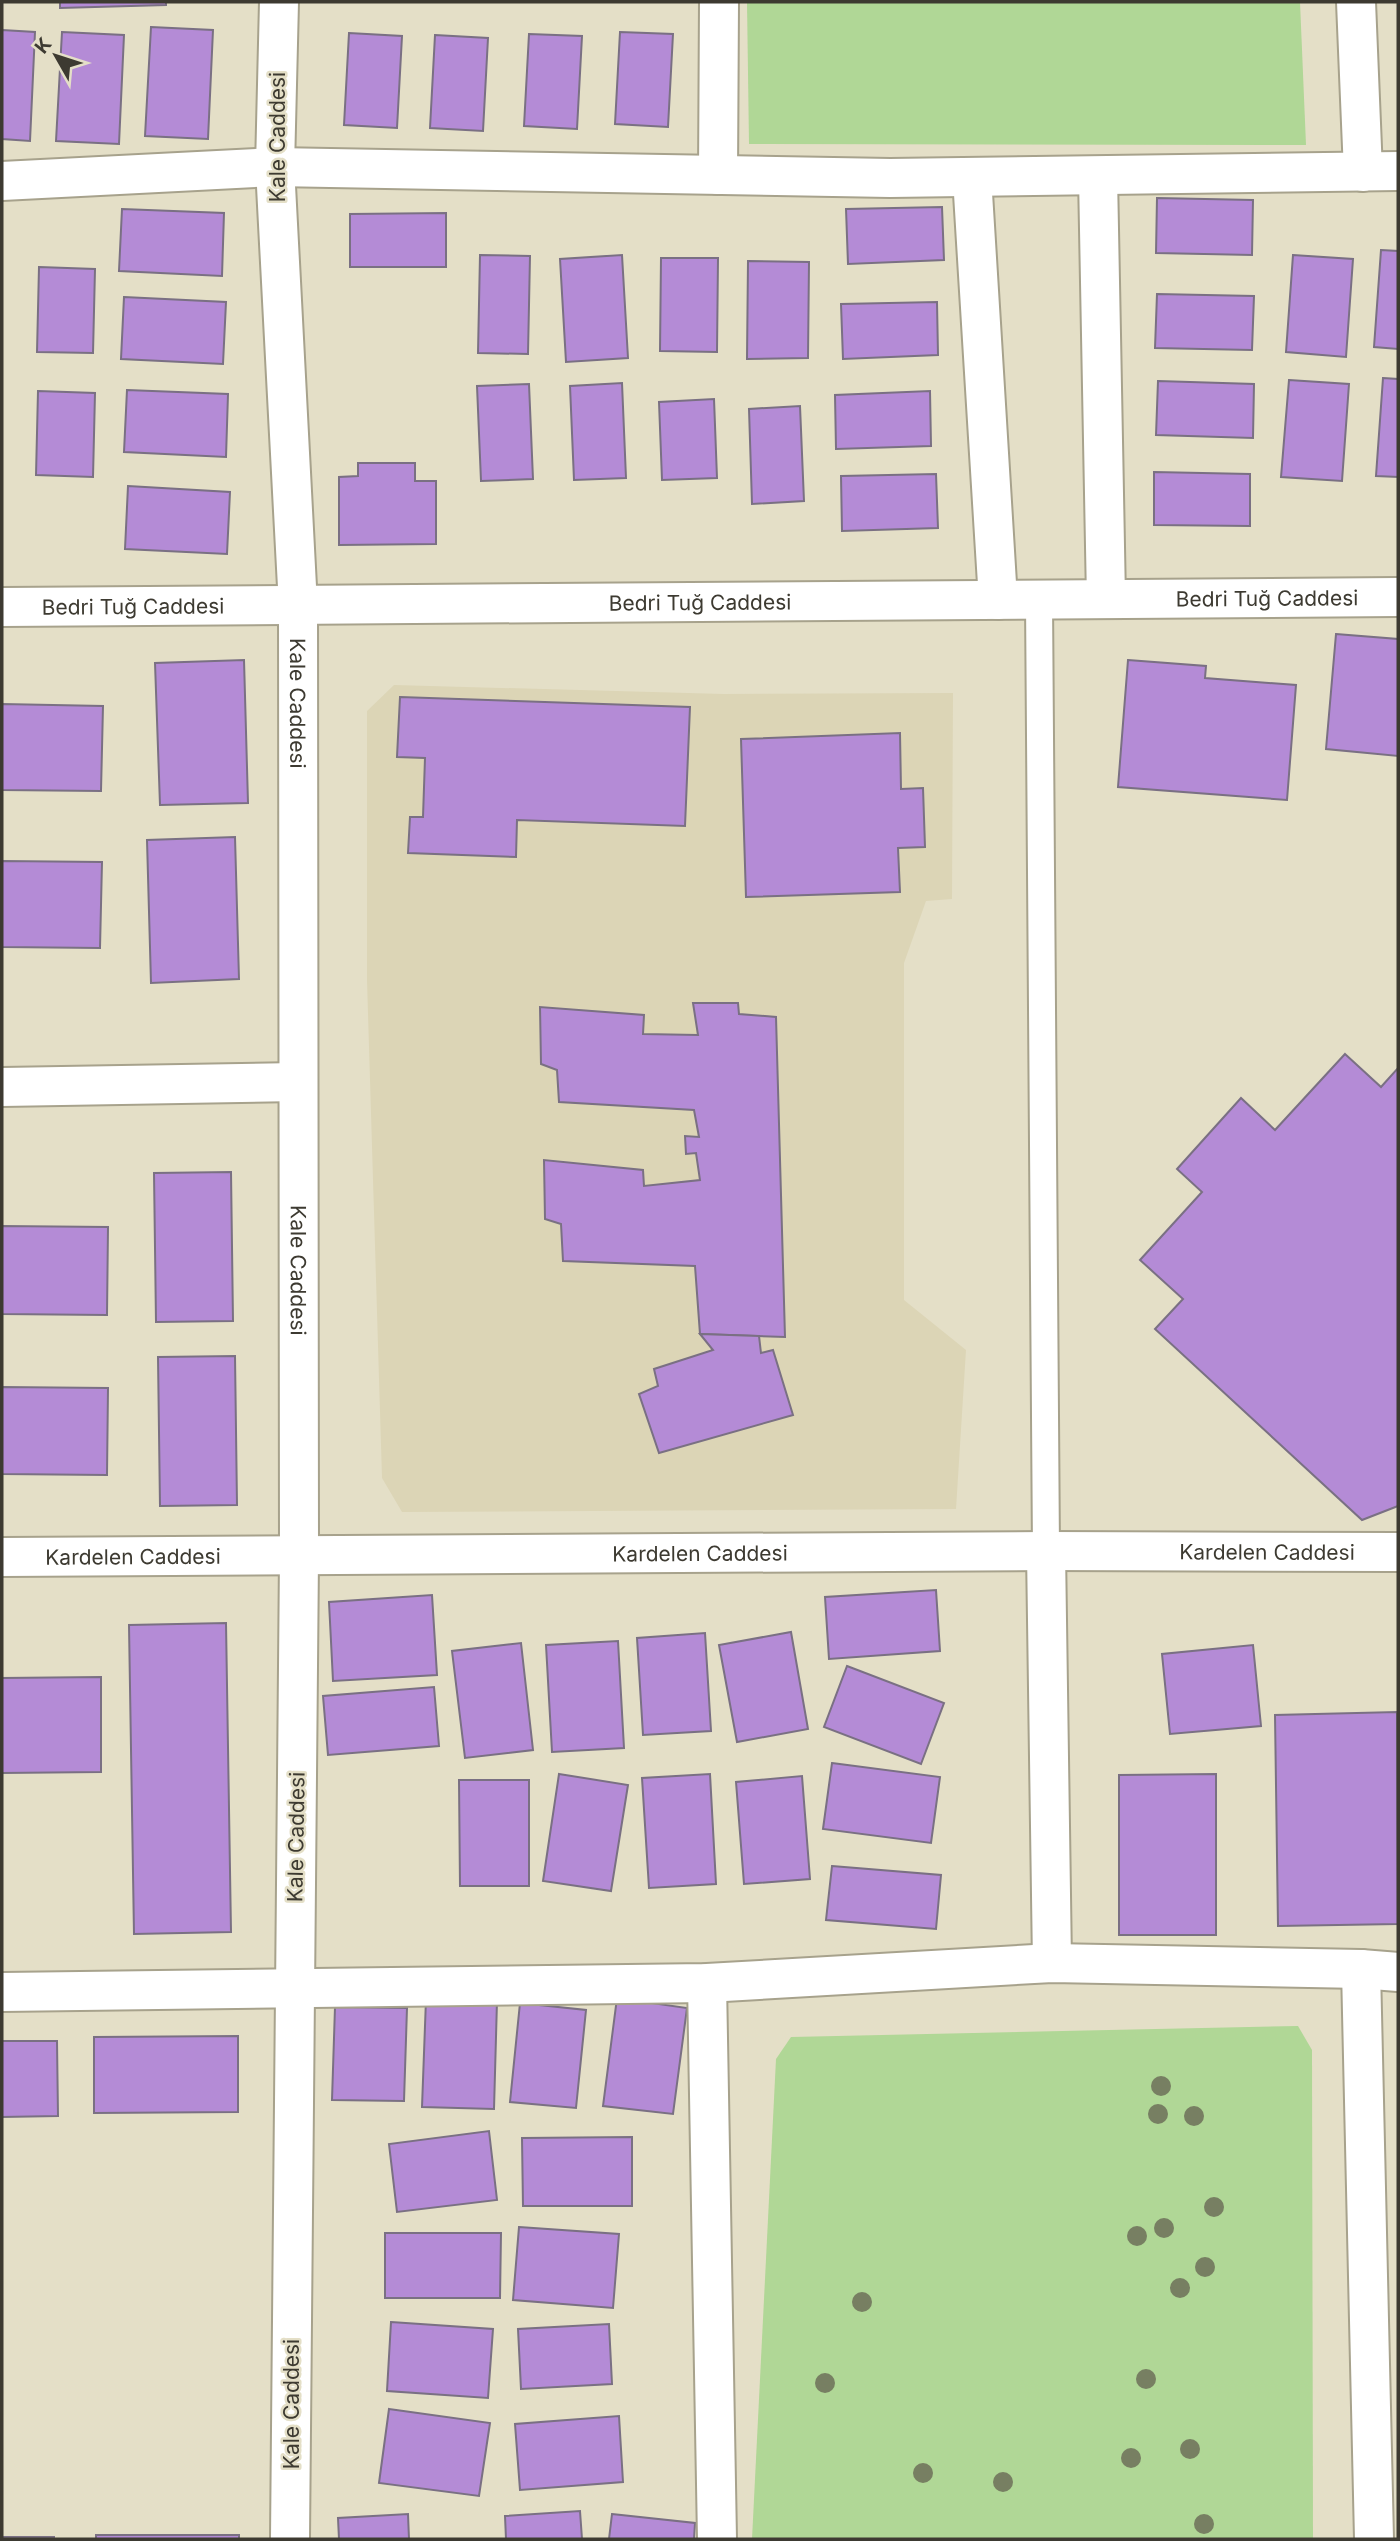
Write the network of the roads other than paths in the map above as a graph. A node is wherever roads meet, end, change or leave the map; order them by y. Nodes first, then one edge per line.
1 (279, 2) edge
2 (719, 2) edge
3 (1356, 2) edge
4 (275, 167) junction
5 (1380, 172) edge
6 (718, 175) junction
7 (1098, 176) junction
8 (972, 177) junction
9 (2, 181) edge
10 (1398, 597) edge
11 (1105, 599) junction
12 (998, 600) junction
13 (1039, 600) junction
14 (298, 606) junction
15 (2, 607) edge
16 (298, 1082) junction
17 (2, 1087) edge
18 (1046, 1551) junction
19 (1398, 1552) edge
20 (299, 1556) junction
21 (2, 1557) edge
22 (1052, 1964) junction
23 (1380, 1970) edge
24 (707, 1983) junction
25 (295, 1987) junction
26 (2, 1992) edge
27 (290, 2539) edge
28 (717, 2539) edge
29 (1374, 2539) edge

1 - 4 street, Kale Caddesi
2 - 6 street
3 - 5 street
4 - 6 street
4 - 9 street
4 - 14 street, Kale Caddesi
5 - 7 street
6 - 8 street
7 - 8 street
7 - 11 street
8 - 12 street
10 - 11 street, Bedri Tuğ Caddesi
11 - 13 street, Bedri Tuğ Caddesi
12 - 13 street, Bedri Tuğ Caddesi
12 - 14 street, Bedri Tuğ Caddesi
13 - 18 lane
14 - 15 street, Bedri Tuğ Caddesi
14 - 16 street, Kale Caddesi
16 - 17 street
16 - 20 street, Kale Caddesi
18 - 19 street, Kardelen Caddesi
18 - 20 street, Kardelen Caddesi
18 - 22 street
20 - 21 street, Kardelen Caddesi
20 - 25 street, Kale Caddesi
22 - 23 street
22 - 24 street
23 - 29 street
24 - 25 street
24 - 28 street
25 - 26 street
25 - 27 street, Kale Caddesi

